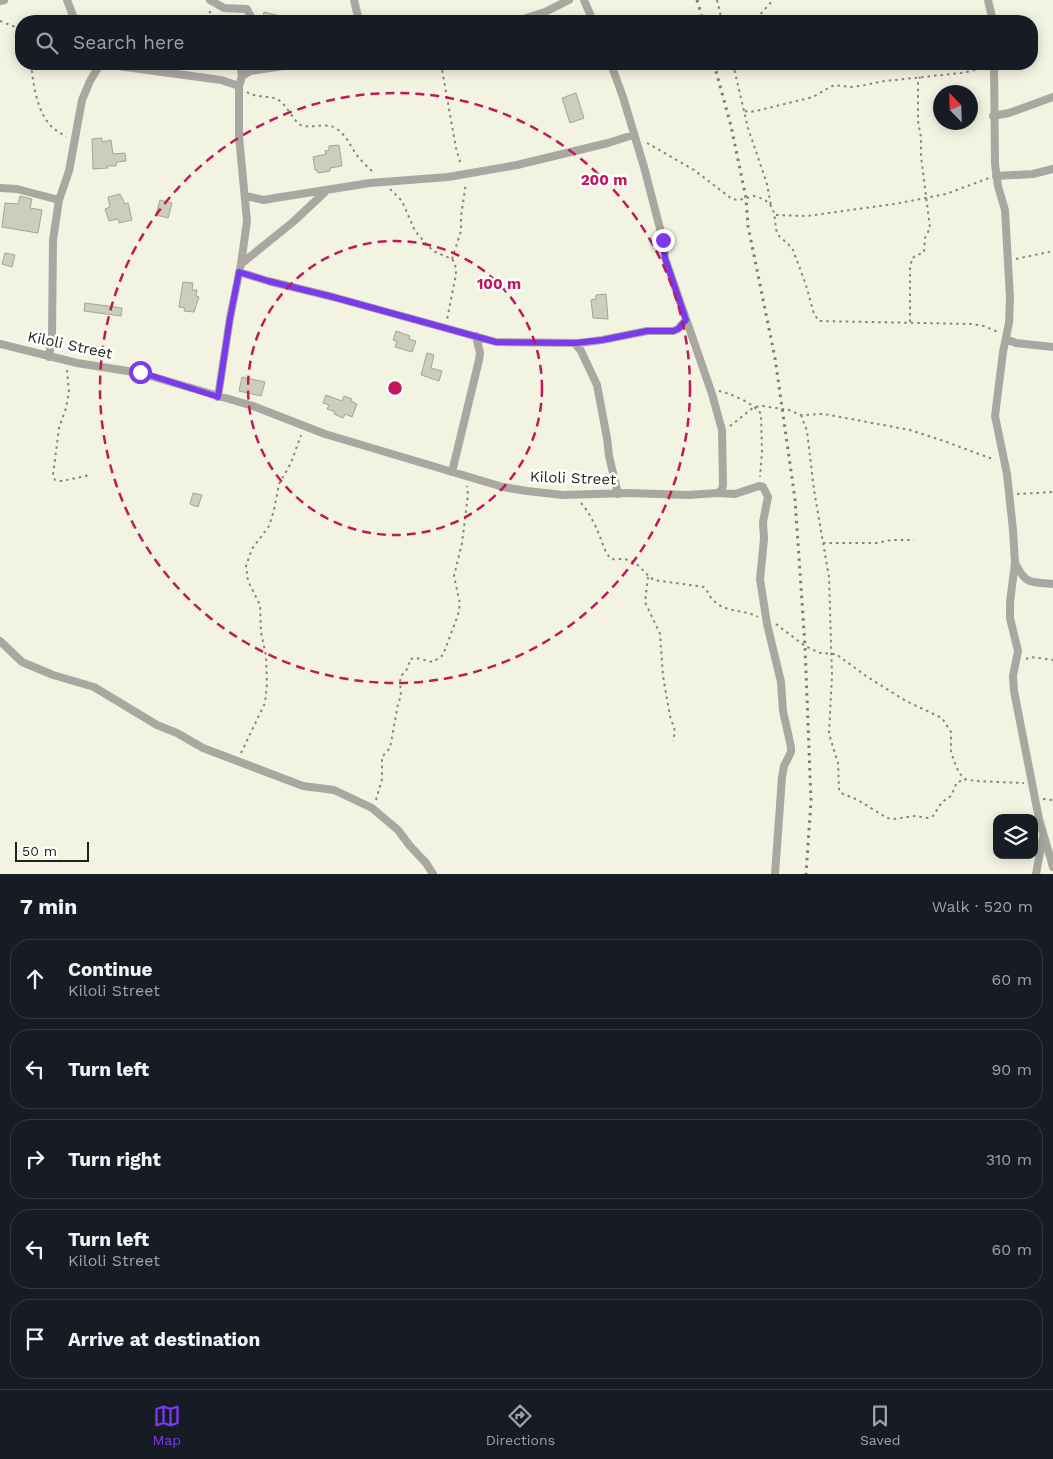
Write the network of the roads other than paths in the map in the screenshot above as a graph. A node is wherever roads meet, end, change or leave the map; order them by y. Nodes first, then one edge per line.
1 (67, 0) edge
2 (210, 0) edge
3 (354, 0) edge
4 (569, 0) edge
5 (584, 0) edge
6 (988, 0) edge
7 (73, 15) edge
8 (250, 15) edge
9 (358, 15) edge
10 (536, 15) edge
11 (590, 15) edge
12 (992, 15) edge
13 (96, 70) edge
14 (147, 70) edge
15 (241, 70) edge
16 (257, 70) edge
17 (613, 70) edge
18 (994, 70) edge
19 (242, 76) junction
20 (239, 86) junction
21 (1053, 97) edge
22 (994, 116) junction
23 (633, 135) junction
24 (1053, 169) edge
25 (996, 176) junction
26 (0, 188) edge
27 (325, 191) junction
28 (246, 196) junction
29 (59, 200) junction
30 (240, 268) junction
31 (686, 320) junction
32 (476, 336) junction
33 (1006, 339) junction
34 (575, 343) junction
35 (0, 344) edge
36 (1053, 347) edge
37 (49, 357) junction
38 (218, 397) junction
39 (452, 472) junction
40 (718, 493) junction
41 (618, 494) junction
42 (1015, 563) junction
43 (1053, 584) edge
44 (0, 641) edge
45 (1044, 835) junction
46 (1053, 867) edge
47 (433, 874) edge
48 (775, 874) edge
49 (1036, 874) edge

1 - 7 street
2 - 8 street
3 - 9 street
4 - 10 street
5 - 11 street
6 - 12 street
13 - 29 street
14 - 20 street
15 - 19 street
16 - 19 street
17 - 23 street
18 - 22 street
19 - 20 street
20 - 28 street
21 - 22 street
22 - 25 street
23 - 27 street
23 - 31 street
24 - 25 street
25 - 33 street
26 - 29 street
27 - 28 street
27 - 30 street
28 - 30 street
29 - 37 street
30 - 32 street
30 - 38 street
31 - 34 street
31 - 40 street
32 - 34 street
32 - 39 street
33 - 36 street
33 - 42 street
34 - 41 street
35 - 37 street, Kiloli Street
37 - 38 street, Kiloli Street
38 - 39 street, Kiloli Street
39 - 41 street, Kiloli Street
40 - 41 street, Kiloli Street
40 - 48 street, Kiloli Street
42 - 43 street
42 - 45 street
44 - 47 street
45 - 46 street
45 - 49 street

